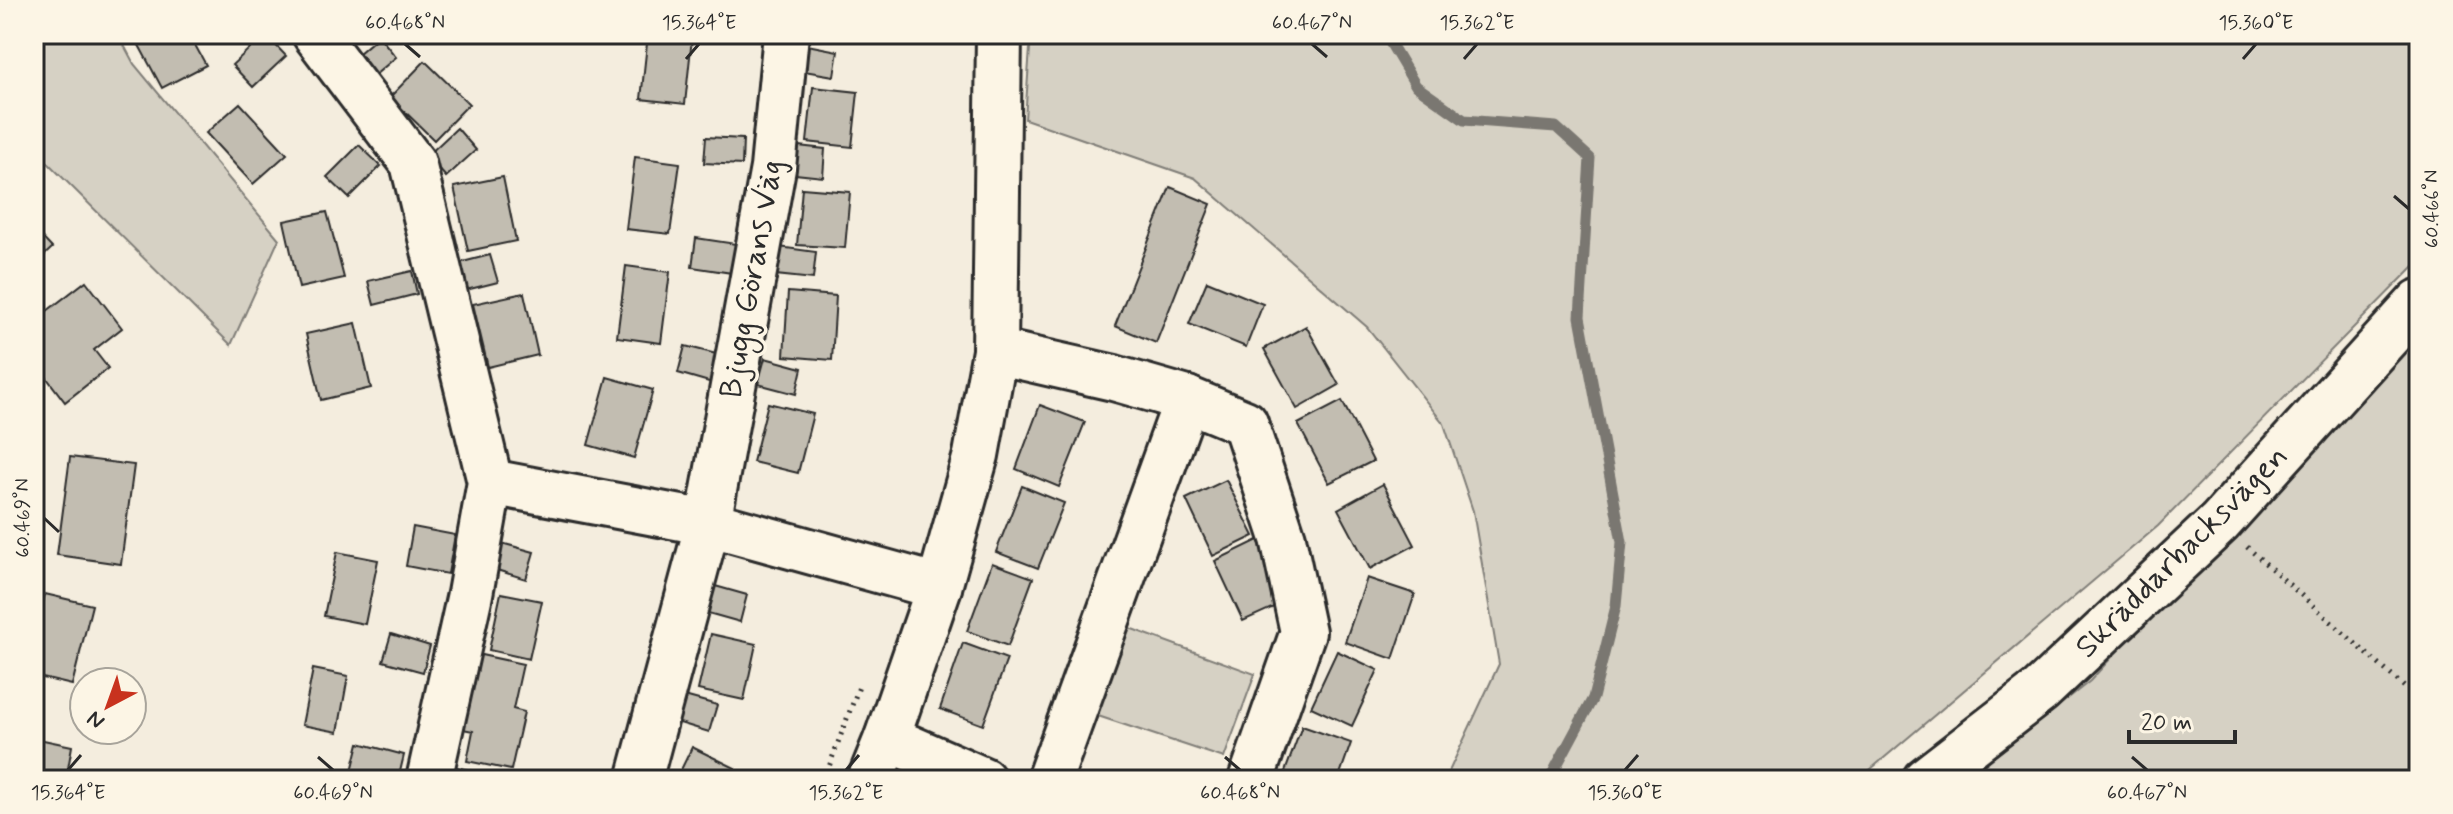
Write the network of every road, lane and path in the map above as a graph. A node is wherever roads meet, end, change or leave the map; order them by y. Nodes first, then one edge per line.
1 (315, 34) edge
2 (786, 34) edge
3 (999, 34) edge
4 (2419, 302) edge
5 (995, 351) junction
6 (1187, 399) junction
7 (490, 482) junction
8 (2220, 522) junction
9 (708, 523) junction
10 (939, 587) junction
11 (863, 677) dead end
12 (2419, 700) edge
13 (887, 738) junction
14 (429, 780) edge
15 (639, 780) edge
16 (824, 780) edge
17 (870, 780) edge
18 (983, 780) edge
19 (1049, 780) edge
20 (1251, 780) edge
21 (1925, 780) edge

1 - 7 street
2 - 9 street, Bjugg Görans Väg
3 - 5 street
4 - 8 street, Skräddarbacksvägen
5 - 6 street
5 - 10 street
6 - 19 street
6 - 20 street
7 - 9 street
7 - 14 street
8 - 12 path
8 - 21 street, Skräddarbacksvägen
9 - 10 street
9 - 15 street, Bjugg Görans Väg
10 - 13 street
11 - 16 path
13 - 17 street
13 - 18 street

